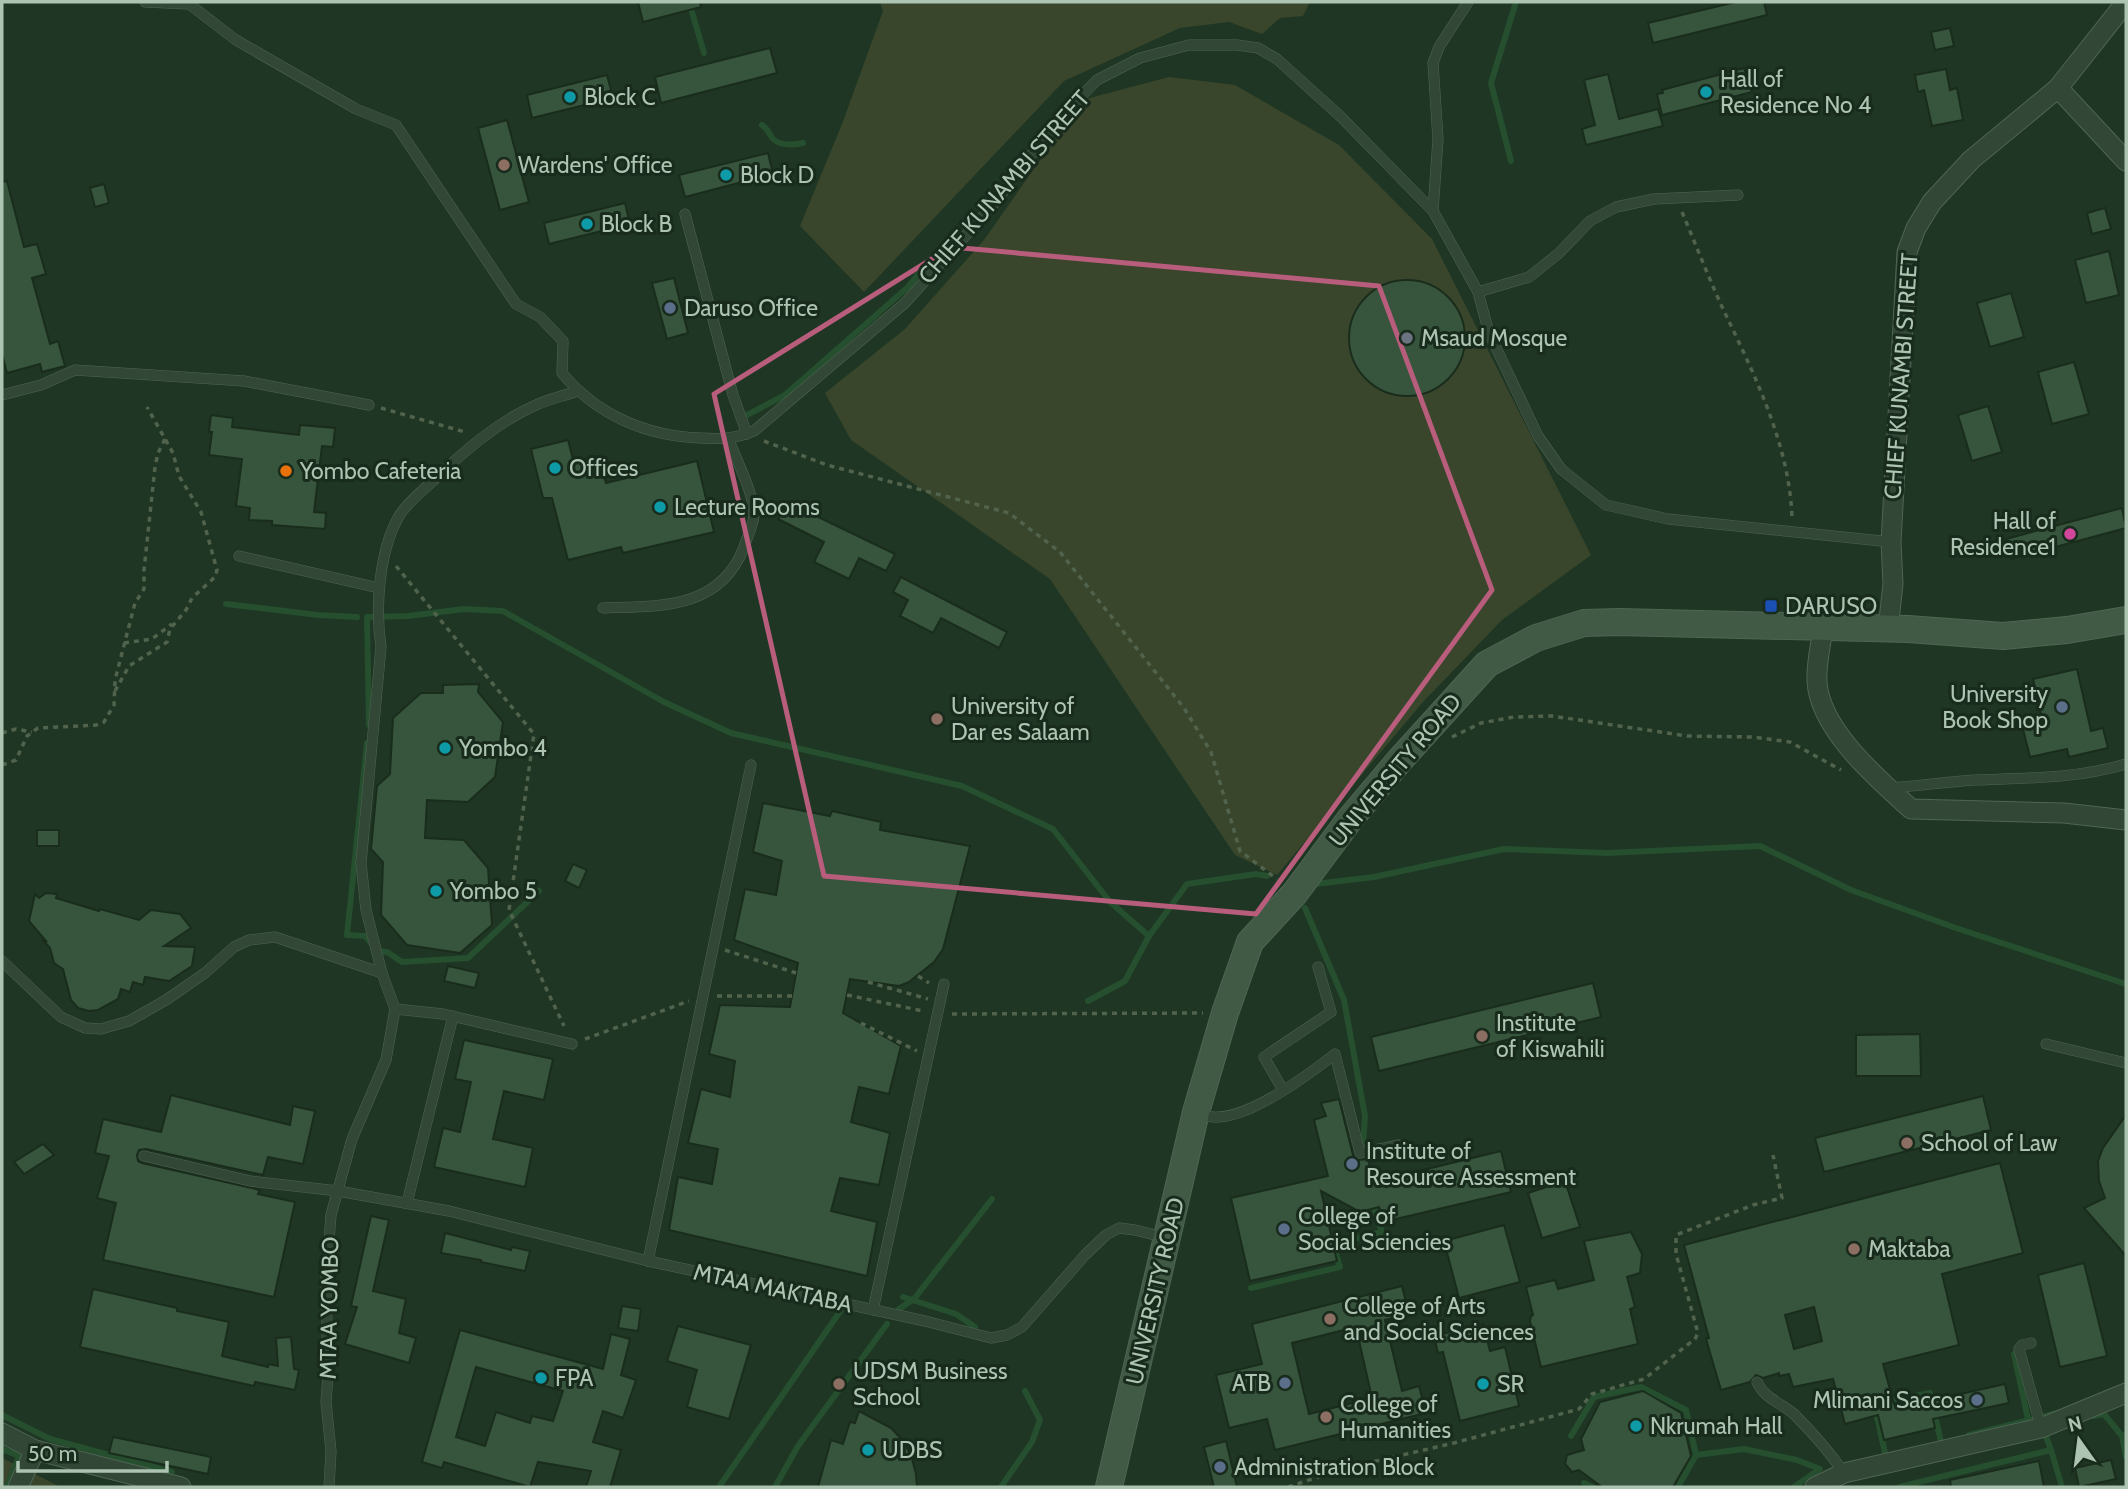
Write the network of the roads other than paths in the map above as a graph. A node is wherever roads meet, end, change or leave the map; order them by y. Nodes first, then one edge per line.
1 (145, 2) edge
2 (1468, 2) edge
3 (2126, 2) edge
4 (2058, 88) junction
5 (2126, 161) edge
6 (1738, 195) dead end
7 (1433, 211) junction
8 (685, 214) dead end
9 (1478, 292) junction
10 (577, 391) junction
11 (2, 395) edge
12 (369, 405) road end
13 (747, 434) junction
14 (729, 440) junction
15 (1891, 542) junction
16 (239, 556) dead end
17 (379, 588) junction
18 (603, 608) dead end
19 (2126, 620) edge
20 (1823, 627) junction
21 (1888, 629) junction
22 (2126, 764) edge
23 (751, 765) dead end
24 (1884, 783) junction
25 (2126, 820) edge
26 (2, 961) edge
27 (1318, 967) dead end
28 (382, 973) junction
29 (944, 984) dead end
30 (395, 1009) junction
31 (453, 1016) junction
32 (572, 1044) road end
33 (2046, 1044) dead end
34 (2126, 1063) edge
35 (1283, 1090) junction
36 (1196, 1112) junction
37 (1399, 1145) dead end
38 (144, 1156) dead end
39 (338, 1191) junction
40 (407, 1203) junction
41 (1167, 1239) junction
42 (648, 1261) junction
43 (873, 1310) junction
44 (2031, 1343) dead end
45 (1757, 1382) dead end
46 (2126, 1394) edge
47 (2041, 1427) junction
48 (2, 1433) edge
49 (35, 1450) junction
50 (1844, 1473) junction
51 (18, 1487) edge
52 (181, 1487) edge
53 (329, 1487) edge
54 (1109, 1487) edge
55 (1815, 1487) edge

1 - 10 lane, CHIEF KUNAMBI STREET
2 - 7 lane
3 - 4 street, CHIEF KUNAMBI STREET
4 - 5 street
4 - 15 street, CHIEF KUNAMBI STREET
6 - 9 lane
7 - 9 lane, CHIEF KUNAMBI STREET
7 - 13 lane, CHIEF KUNAMBI STREET
8 - 13 lane
9 - 15 lane, CHIEF KUNAMBI STREET
10 - 14 lane, CHIEF KUNAMBI STREET
10 - 17 lane, MTAA YOMBO
11 - 12 lane
13 - 14 lane, CHIEF KUNAMBI STREET
14 - 18 lane
15 - 21 street, CHIEF KUNAMBI STREET
16 - 17 lane
17 - 28 lane, MTAA YOMBO
19 - 21 street, UNIVERSITY ROAD
20 - 21 street, UNIVERSITY ROAD
20 - 24 street
20 - 36 street, UNIVERSITY ROAD
22 - 24 lane
23 - 42 lane
24 - 25 street
26 - 28 lane
27 - 35 lane
28 - 30 lane, MTAA YOMBO
29 - 43 lane
30 - 31 lane
30 - 39 lane, MTAA YOMBO
31 - 32 lane
31 - 40 lane
33 - 34 lane
35 - 36 lane
35 - 37 lane
36 - 41 street, UNIVERSITY ROAD
38 - 39 lane, MTAA MAKTABA
39 - 40 lane, MTAA MAKTABA
39 - 53 lane, MTAA YOMBO
40 - 42 lane, MTAA MAKTABA
41 - 43 lane, MTAA MAKTABA
41 - 54 street, UNIVERSITY ROAD
42 - 43 lane, MTAA MAKTABA
44 - 47 lane
45 - 50 lane
46 - 47 street
47 - 50 street
48 - 49 street
49 - 51 street
49 - 52 street
50 - 55 street

